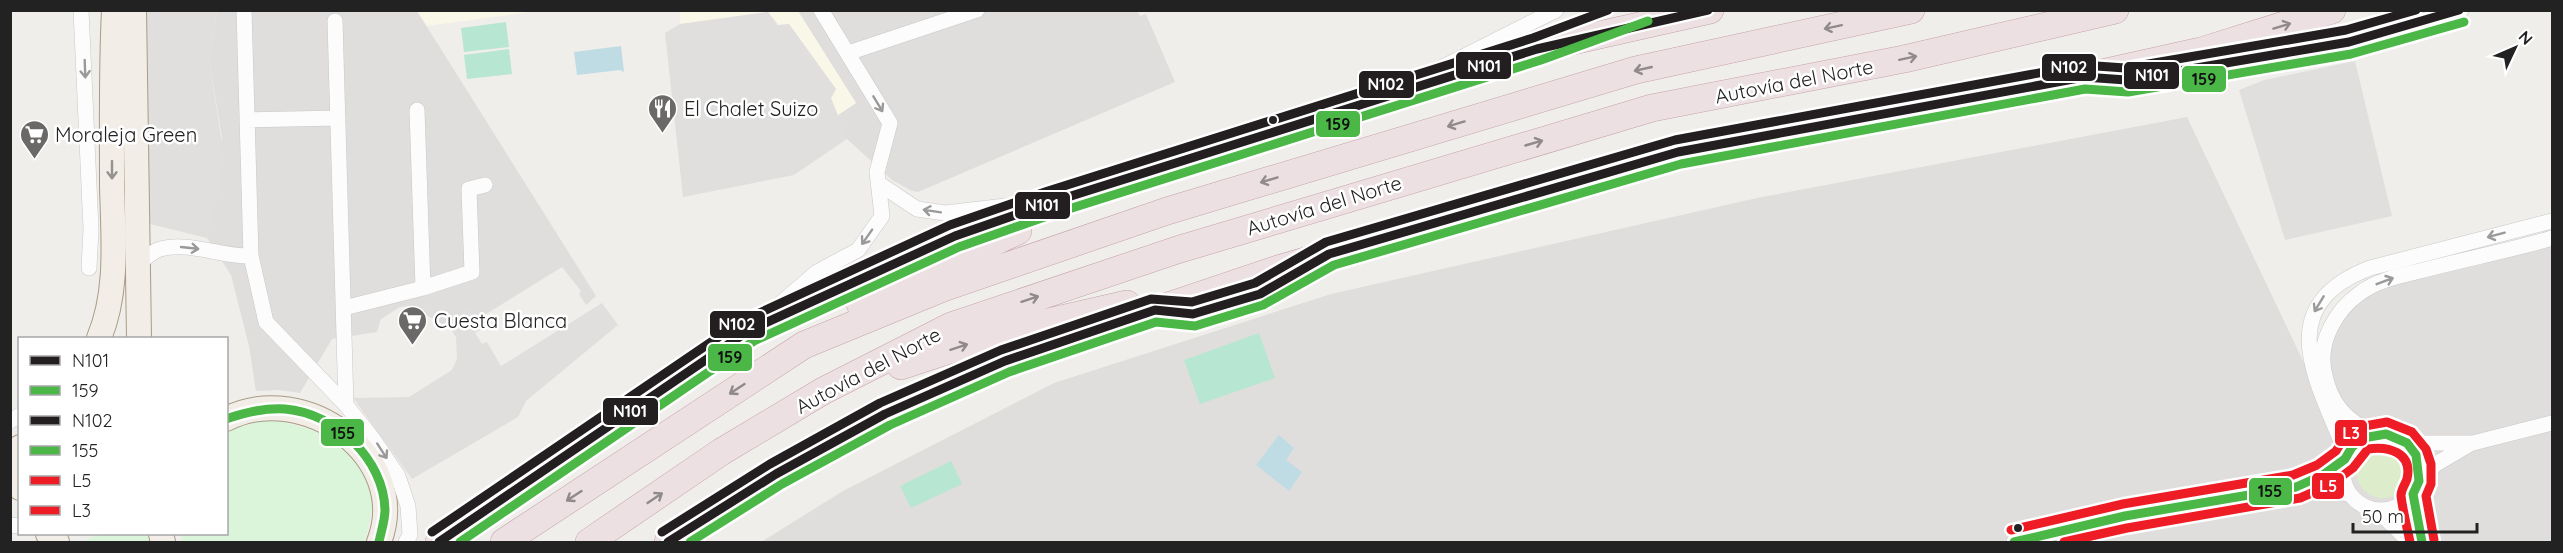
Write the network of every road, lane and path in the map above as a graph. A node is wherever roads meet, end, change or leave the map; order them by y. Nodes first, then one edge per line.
1 (81, 10) edge
2 (104, 10) edge
3 (114, 10) edge
4 (134, 10) edge
5 (244, 10) edge
6 (821, 10) edge
7 (977, 10) edge
8 (1556, 10) edge
9 (1644, 10) edge
10 (1710, 10) edge
11 (1911, 10) edge
12 (2115, 10) edge
13 (2332, 10) edge
14 (2461, 10) edge
15 (335, 21) dead end
16 (1537, 49) junction
17 (848, 54) junction
18 (111, 70) junction
19 (1469, 71) junction
20 (2084, 77) junction
21 (1387, 97) junction
22 (417, 110) dead end
23 (338, 118) junction
24 (247, 120) junction
25 (878, 183) junction
26 (485, 185) dead end
27 (1052, 202) junction
28 (2553, 221) edge
29 (2553, 238) edge
30 (251, 256) junction
31 (136, 265) junction
32 (89, 268) dead end
33 (1278, 269) junction
34 (423, 288) junction
35 (344, 308) junction
36 (748, 331) junction
37 (100, 337) edge
38 (139, 337) edge
39 (804, 345) junction
40 (823, 391) junction
41 (346, 405) junction
42 (228, 418) edge
43 (2553, 423) edge
44 (2375, 434) junction
45 (2407, 443) junction
46 (2473, 443) junction
47 (2346, 457) junction
48 (18, 464) edge
49 (18, 484) edge
50 (2296, 487) junction
51 (2416, 488) junction
52 (2350, 494) junction
53 (2377, 510) junction
54 (379, 543) edge
55 (406, 543) edge
56 (439, 543) edge
57 (504, 543) edge
58 (589, 543) edge
59 (668, 543) edge
60 (2014, 543) edge
61 (2410, 543) edge
62 (2422, 543) edge

1 -> 32 street
2 - 18 street
3 - 18 main road
4 - 31 main road
5 - 24 street
6 - 17 street
7 - 17 street
8 - 21 street
9 - 16 street
10 - 16 highway
11 -> 39 highway, Autovía del Norte
40 -> 12 highway, Autovía del Norte
20 -> 13 highway
14 - 20 street
15 - 23 street
16 - 19 highway
17 -> 25 street
18 -> 37 main road
19 - 21 highway
19 - 39 highway
20 - 33 highway
21 - 27 highway
22 - 34 street
23 - 24 street
23 - 35 street
24 - 30 street
27 -> 25 street
25 -> 36 street
26 - 34 street
27 - 36 highway
28 -> 47 street
44 -> 29 street
31 -> 30 street
30 - 41 street
31 - 38 main road
40 -> 33 highway
33 - 59 highway
34 - 35 street
35 - 41 street
36 - 56 highway
39 -> 57 highway, Autovía del Norte
58 -> 40 highway, Autovía del Norte
41 -> 55 street
42 - 54 main road
43 - 46 street
44 - 45 street
44 - 47 street
45 - 46 street
45 - 51 street
46 - 51 street
47 - 50 street
47 - 52 street
48 - 49 main road
50 - 52 street
50 - 60 street
51 - 53 street
51 - 62 street
52 - 53 street
53 - 61 street

